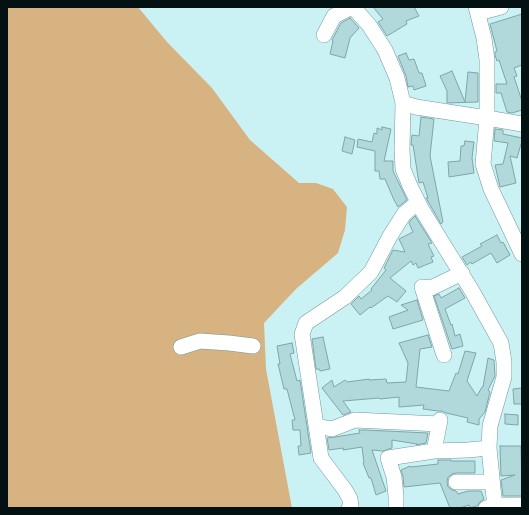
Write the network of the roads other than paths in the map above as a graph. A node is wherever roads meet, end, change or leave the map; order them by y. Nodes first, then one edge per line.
1 (353, 7) edge
2 (501, 7) edge
3 (477, 10) edge
4 (330, 12) edge
5 (324, 35) dead end
6 (403, 103) junction
7 (487, 118) junction
8 (522, 124) edge
9 (418, 202) junction
10 (522, 254) edge
11 (462, 273) junction
12 (253, 346) dead end
13 (181, 347) dead end
14 (444, 355) dead end
15 (316, 426) junction
16 (488, 448) junction
17 (434, 451) junction
18 (456, 482) dead end
19 (492, 482) junction
20 (522, 505) edge
21 (492, 507) edge
22 (349, 508) edge
23 (396, 508) edge

1 - 4 street
1 - 6 street
2 - 3 street
3 - 7 street
4 - 5 street
6 - 7 street
6 - 9 street
7 - 8 street
7 - 10 street
9 - 11 street
9 - 15 street
11 - 14 street
11 - 16 street
12 - 13 street
15 - 17 street
15 - 22 street
16 - 17 street
16 - 19 street
17 - 23 street
18 - 19 street
19 - 21 street
20 - 21 street

